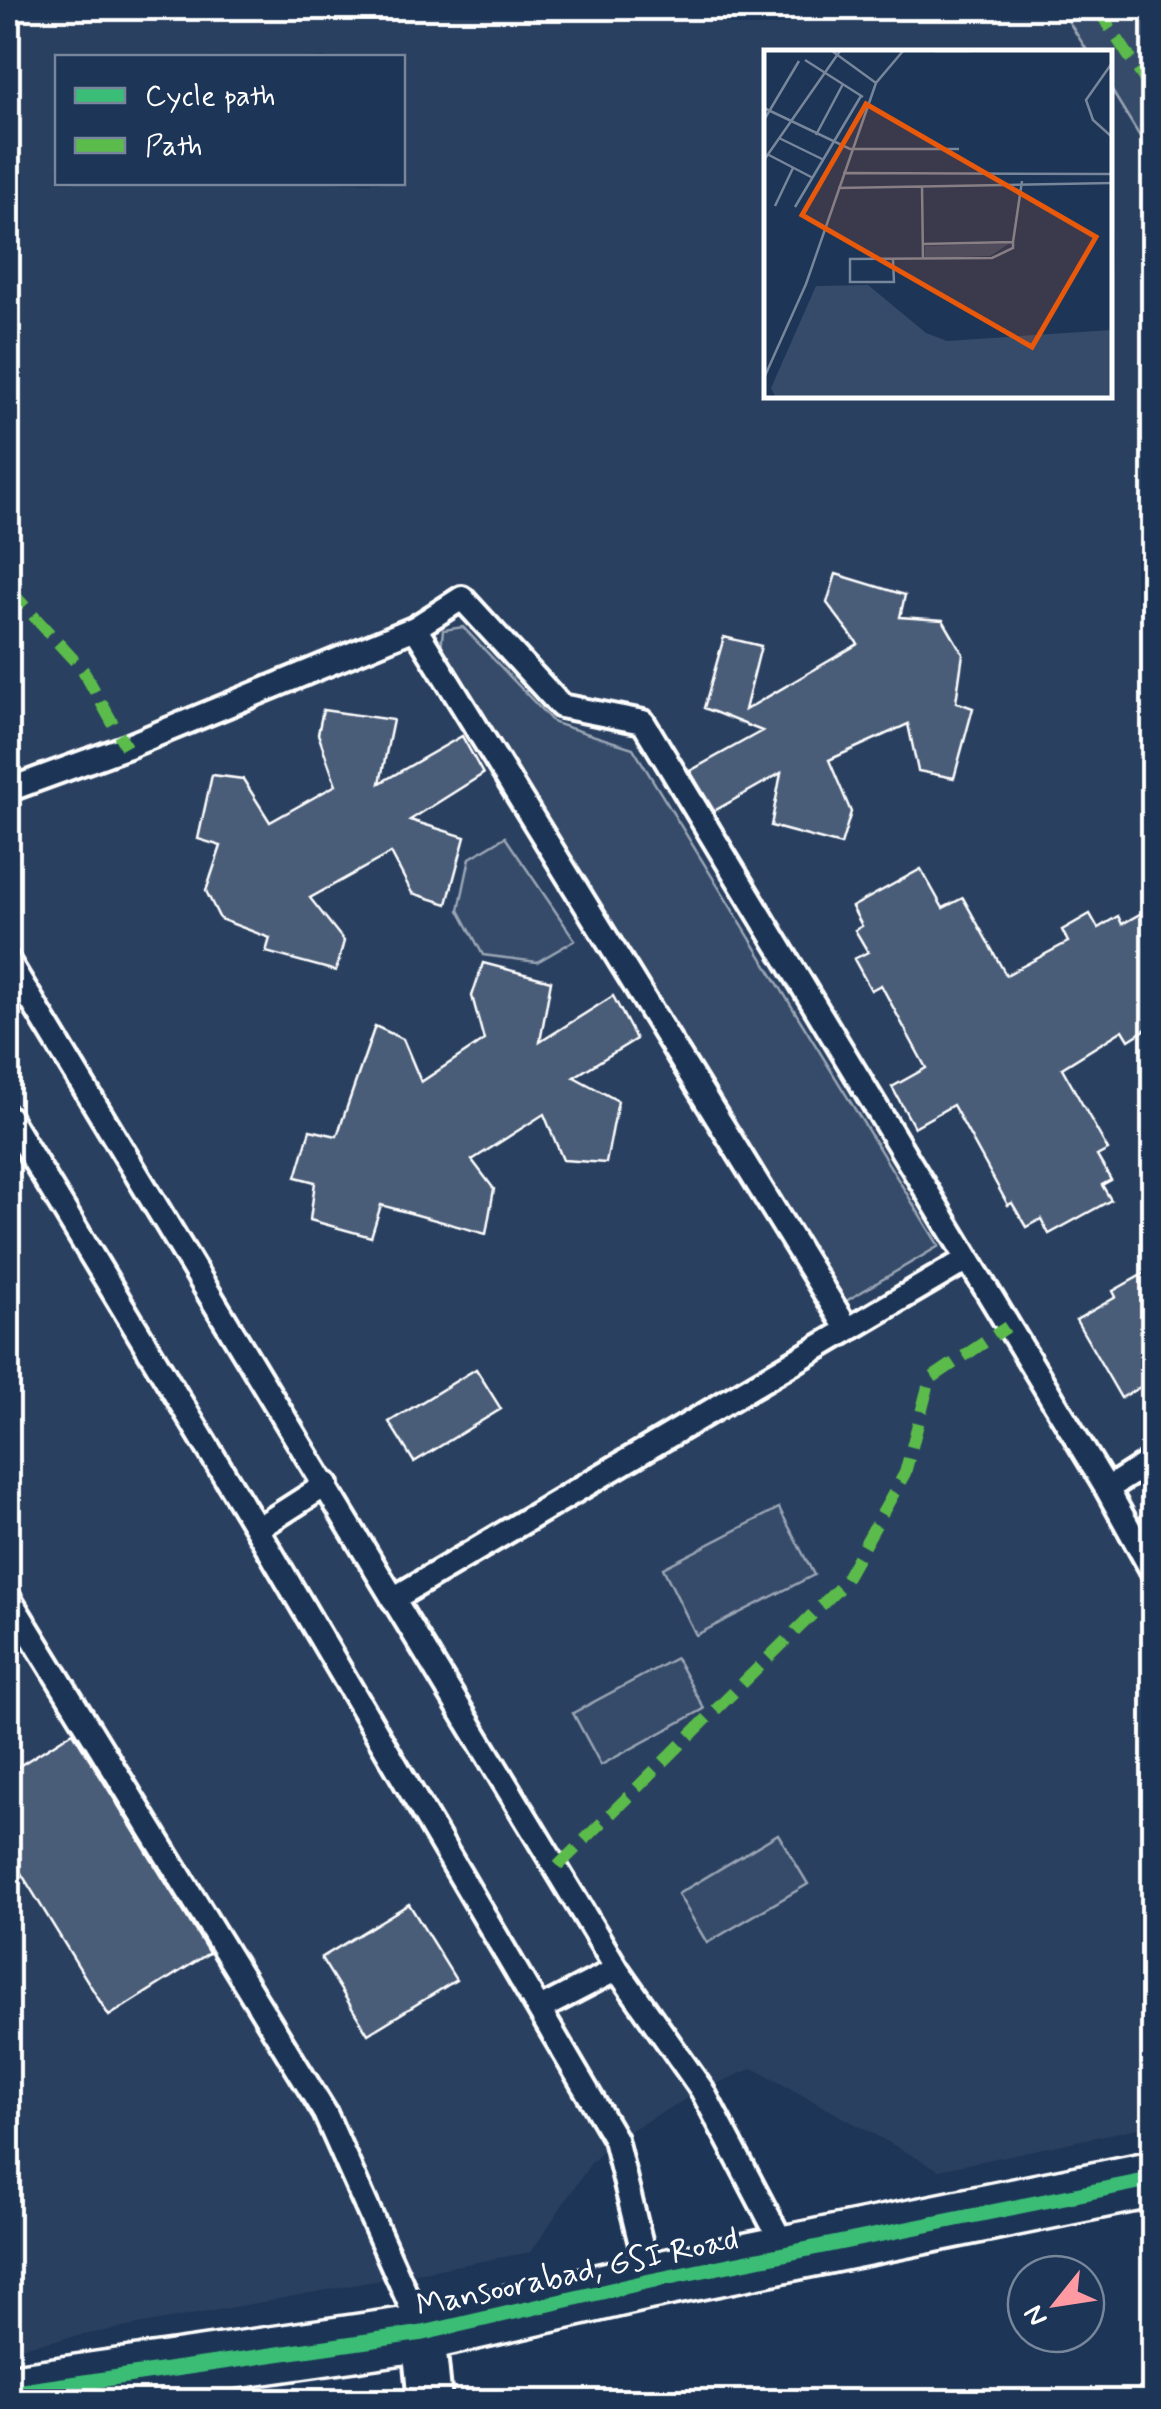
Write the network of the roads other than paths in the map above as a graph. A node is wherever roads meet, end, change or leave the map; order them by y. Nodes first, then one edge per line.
1 (415, 628) junction
2 (8, 790) edge
3 (8, 961) edge
4 (8, 1117) edge
5 (966, 1260) junction
6 (848, 1330) junction
7 (1154, 1459) edge
8 (327, 1484) junction
9 (1107, 1489) junction
10 (256, 1529) junction
11 (1154, 1574) edge
12 (8, 1597) edge
13 (393, 1599) junction
14 (617, 1969) junction
15 (540, 2009) junction
16 (1154, 2179) edge
17 (788, 2254) junction
18 (650, 2281) junction
19 (423, 2332) junction
20 (8, 2393) edge
21 (430, 2402) edge

1 - 2 lane
1 - 5 lane
1 - 6 lane
3 - 8 lane
4 - 10 lane
5 - 6 lane
5 - 9 lane
6 - 13 lane
7 - 9 lane
8 - 10 lane
8 - 13 lane
9 - 11 lane
10 - 15 lane
12 - 19 lane
13 - 14 lane
14 - 15 lane
14 - 17 lane
15 - 18 lane
16 - 17 street, Mansoorabad, GSI Road
17 - 18 street, Mansoorabad, GSI Road
18 - 19 street, Mansoorabad, GSI Road
19 - 20 street, Mansoorabad, GSI Road
19 - 21 street

